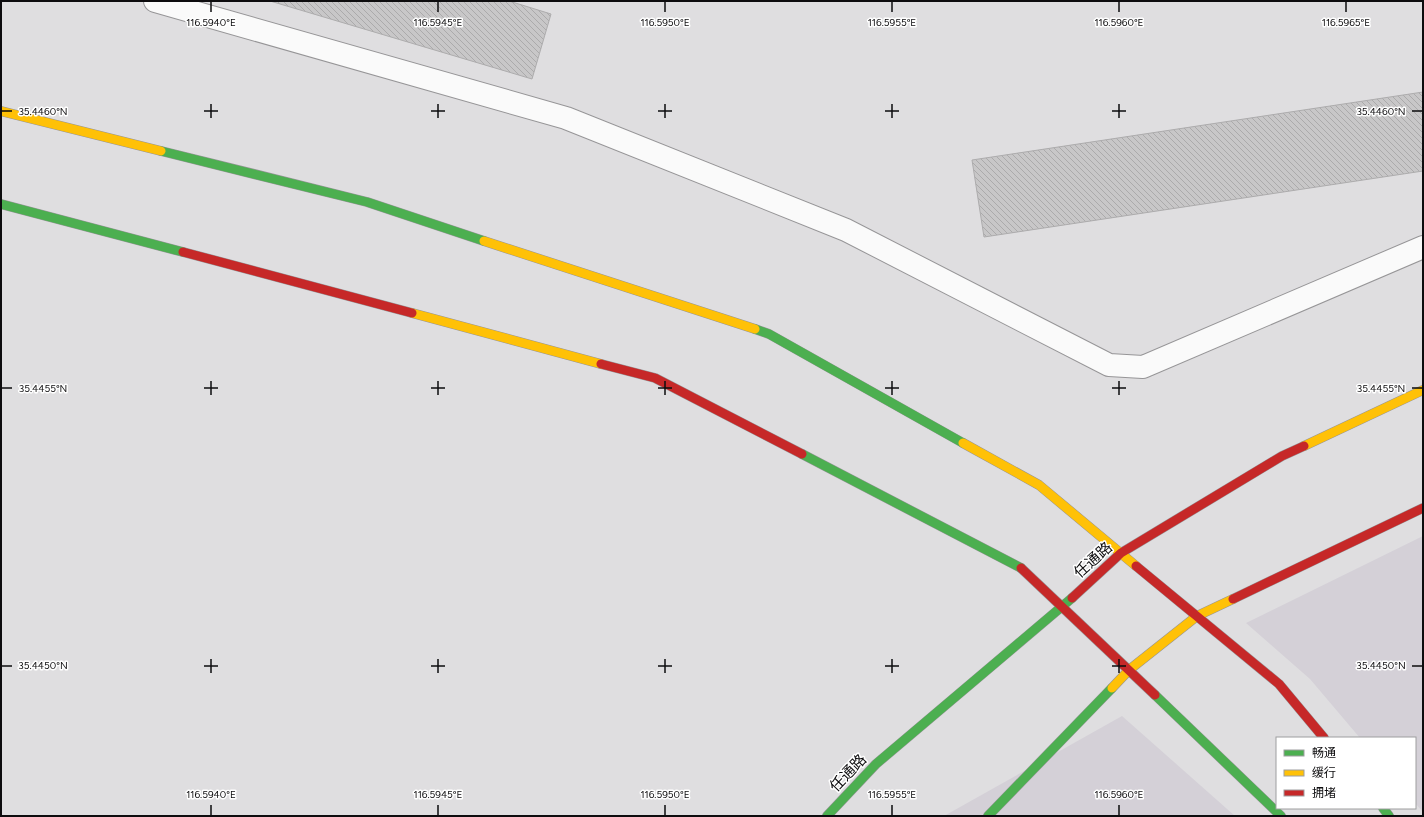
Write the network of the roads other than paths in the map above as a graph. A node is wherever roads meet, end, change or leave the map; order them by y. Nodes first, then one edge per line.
1 (155, 1) edge
2 (1, 111) edge
3 (1, 204) edge
4 (1423, 247) edge
5 (1423, 390) edge
6 (1423, 508) edge
7 (1121, 553) junction
8 (1063, 607) junction
9 (1197, 616) junction
10 (1129, 670) junction
11 (1323, 737) edge
12 (827, 816) edge
13 (988, 816) edge
14 (1281, 816) edge

1 - 4 street
2 - 7 main road
3 - 8 main road
5 - 7 main road, 任通路
6 - 9 main road
7 - 8 main road, 任通路
7 - 9 main road
8 - 10 main road
8 - 12 main road, 任通路
9 - 10 main road
9 - 11 main road
10 - 13 main road
10 - 14 main road

